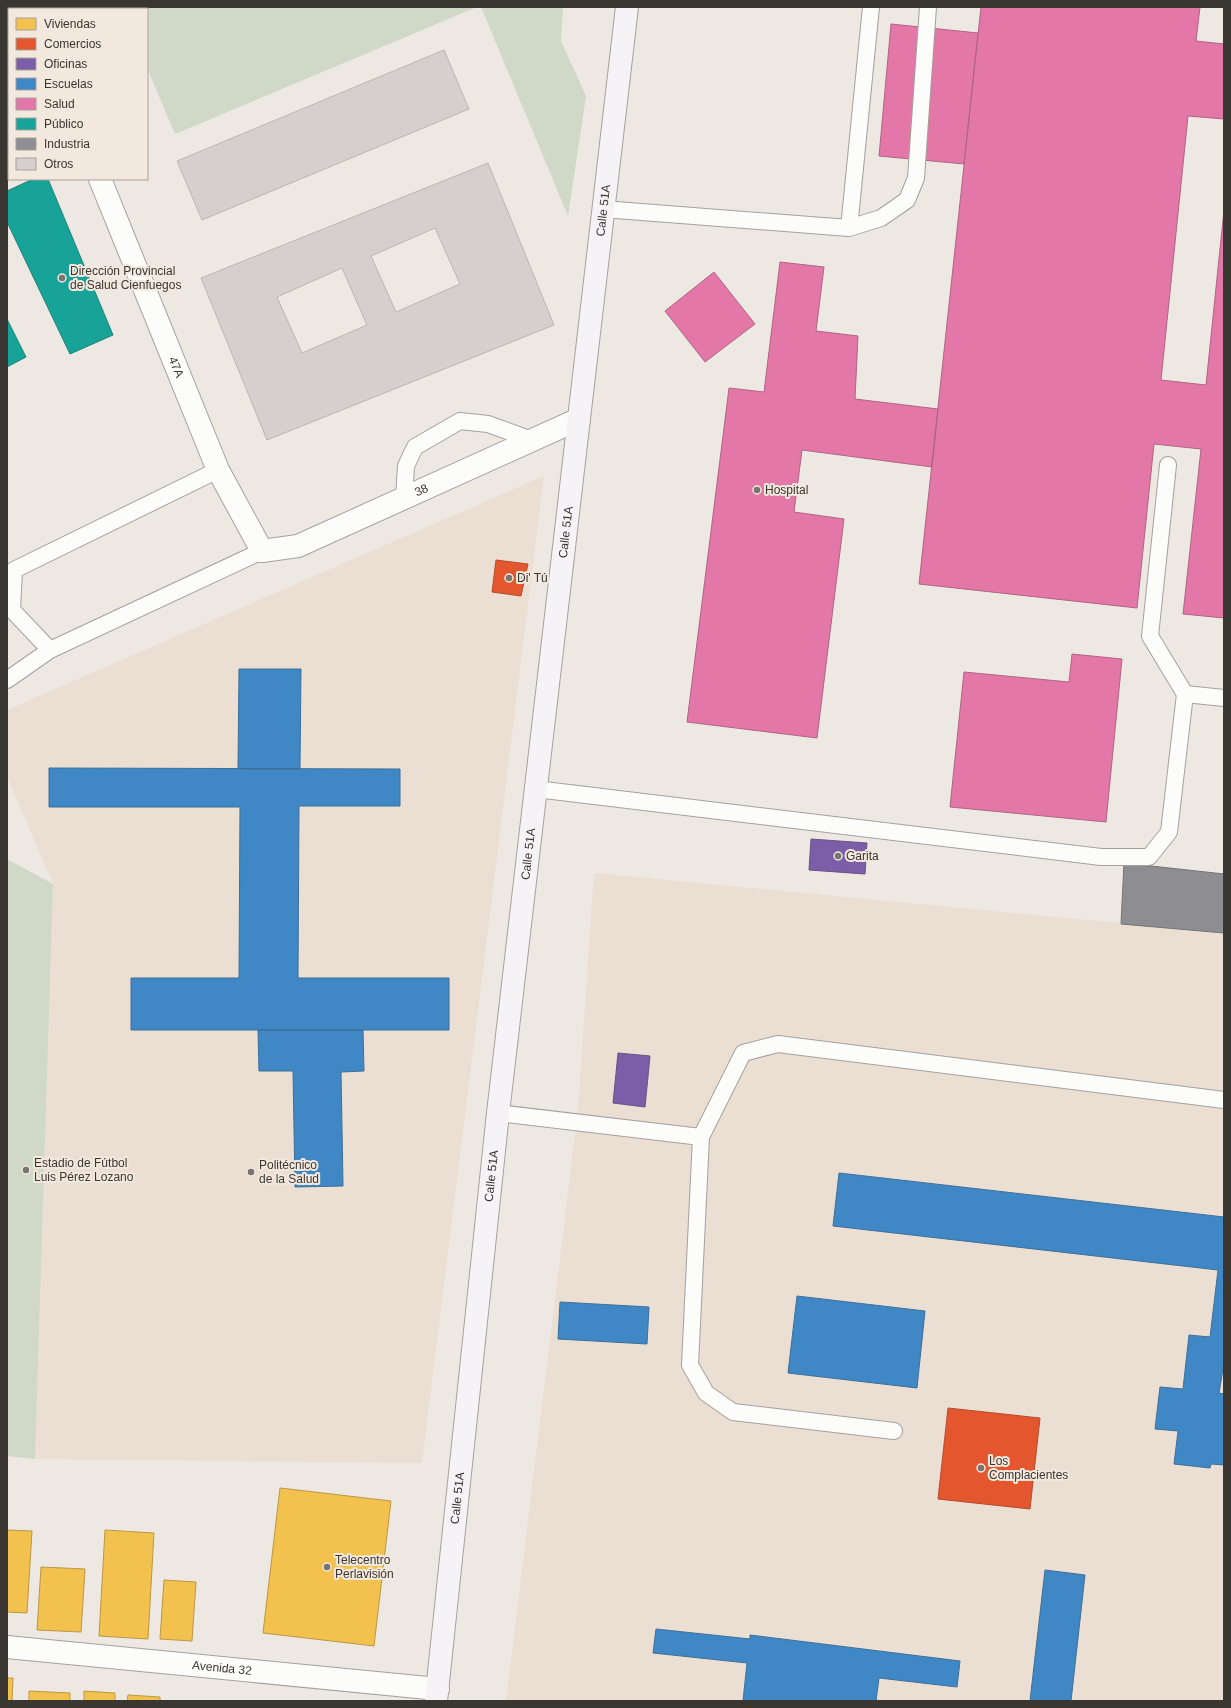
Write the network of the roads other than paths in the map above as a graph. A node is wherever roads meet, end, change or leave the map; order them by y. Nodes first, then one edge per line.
1 (627, 7) edge
2 (871, 7) edge
3 (928, 7) edge
4 (100, 180) edge
5 (603, 209) junction
6 (849, 228) junction
7 (579, 419) junction
8 (532, 440) junction
9 (1168, 465) dead end
10 (218, 470) junction
11 (404, 498) junction
12 (262, 551) junction
13 (10, 571) edge
14 (50, 650) junction
15 (7, 680) edge
16 (1185, 694) junction
17 (1224, 698) edge
18 (536, 789) junction
19 (1224, 1100) edge
20 (498, 1113) junction
21 (701, 1137) junction
22 (894, 1431) dead end
23 (7, 1647) edge
24 (437, 1695) edge

1 - 5 main road, Calle 51A
2 - 6 lane
3 - 6 lane
4 - 10 street, 47A
5 - 6 lane
5 - 7 main road, Calle 51A
7 - 8 street, 38
7 - 18 main road, Calle 51A
8 - 11 street, 38
8 - 11 lane
9 - 16 lane
10 - 12 street, 47A
10 - 13 lane
11 - 12 street, 38
12 - 14 lane
13 - 14 lane
14 - 15 lane
16 - 17 lane
16 - 18 lane
18 - 20 main road, Calle 51A
19 - 21 lane
20 - 21 lane
20 - 24 main road, Calle 51A
21 - 22 lane
23 - 24 street, Avenida 32

